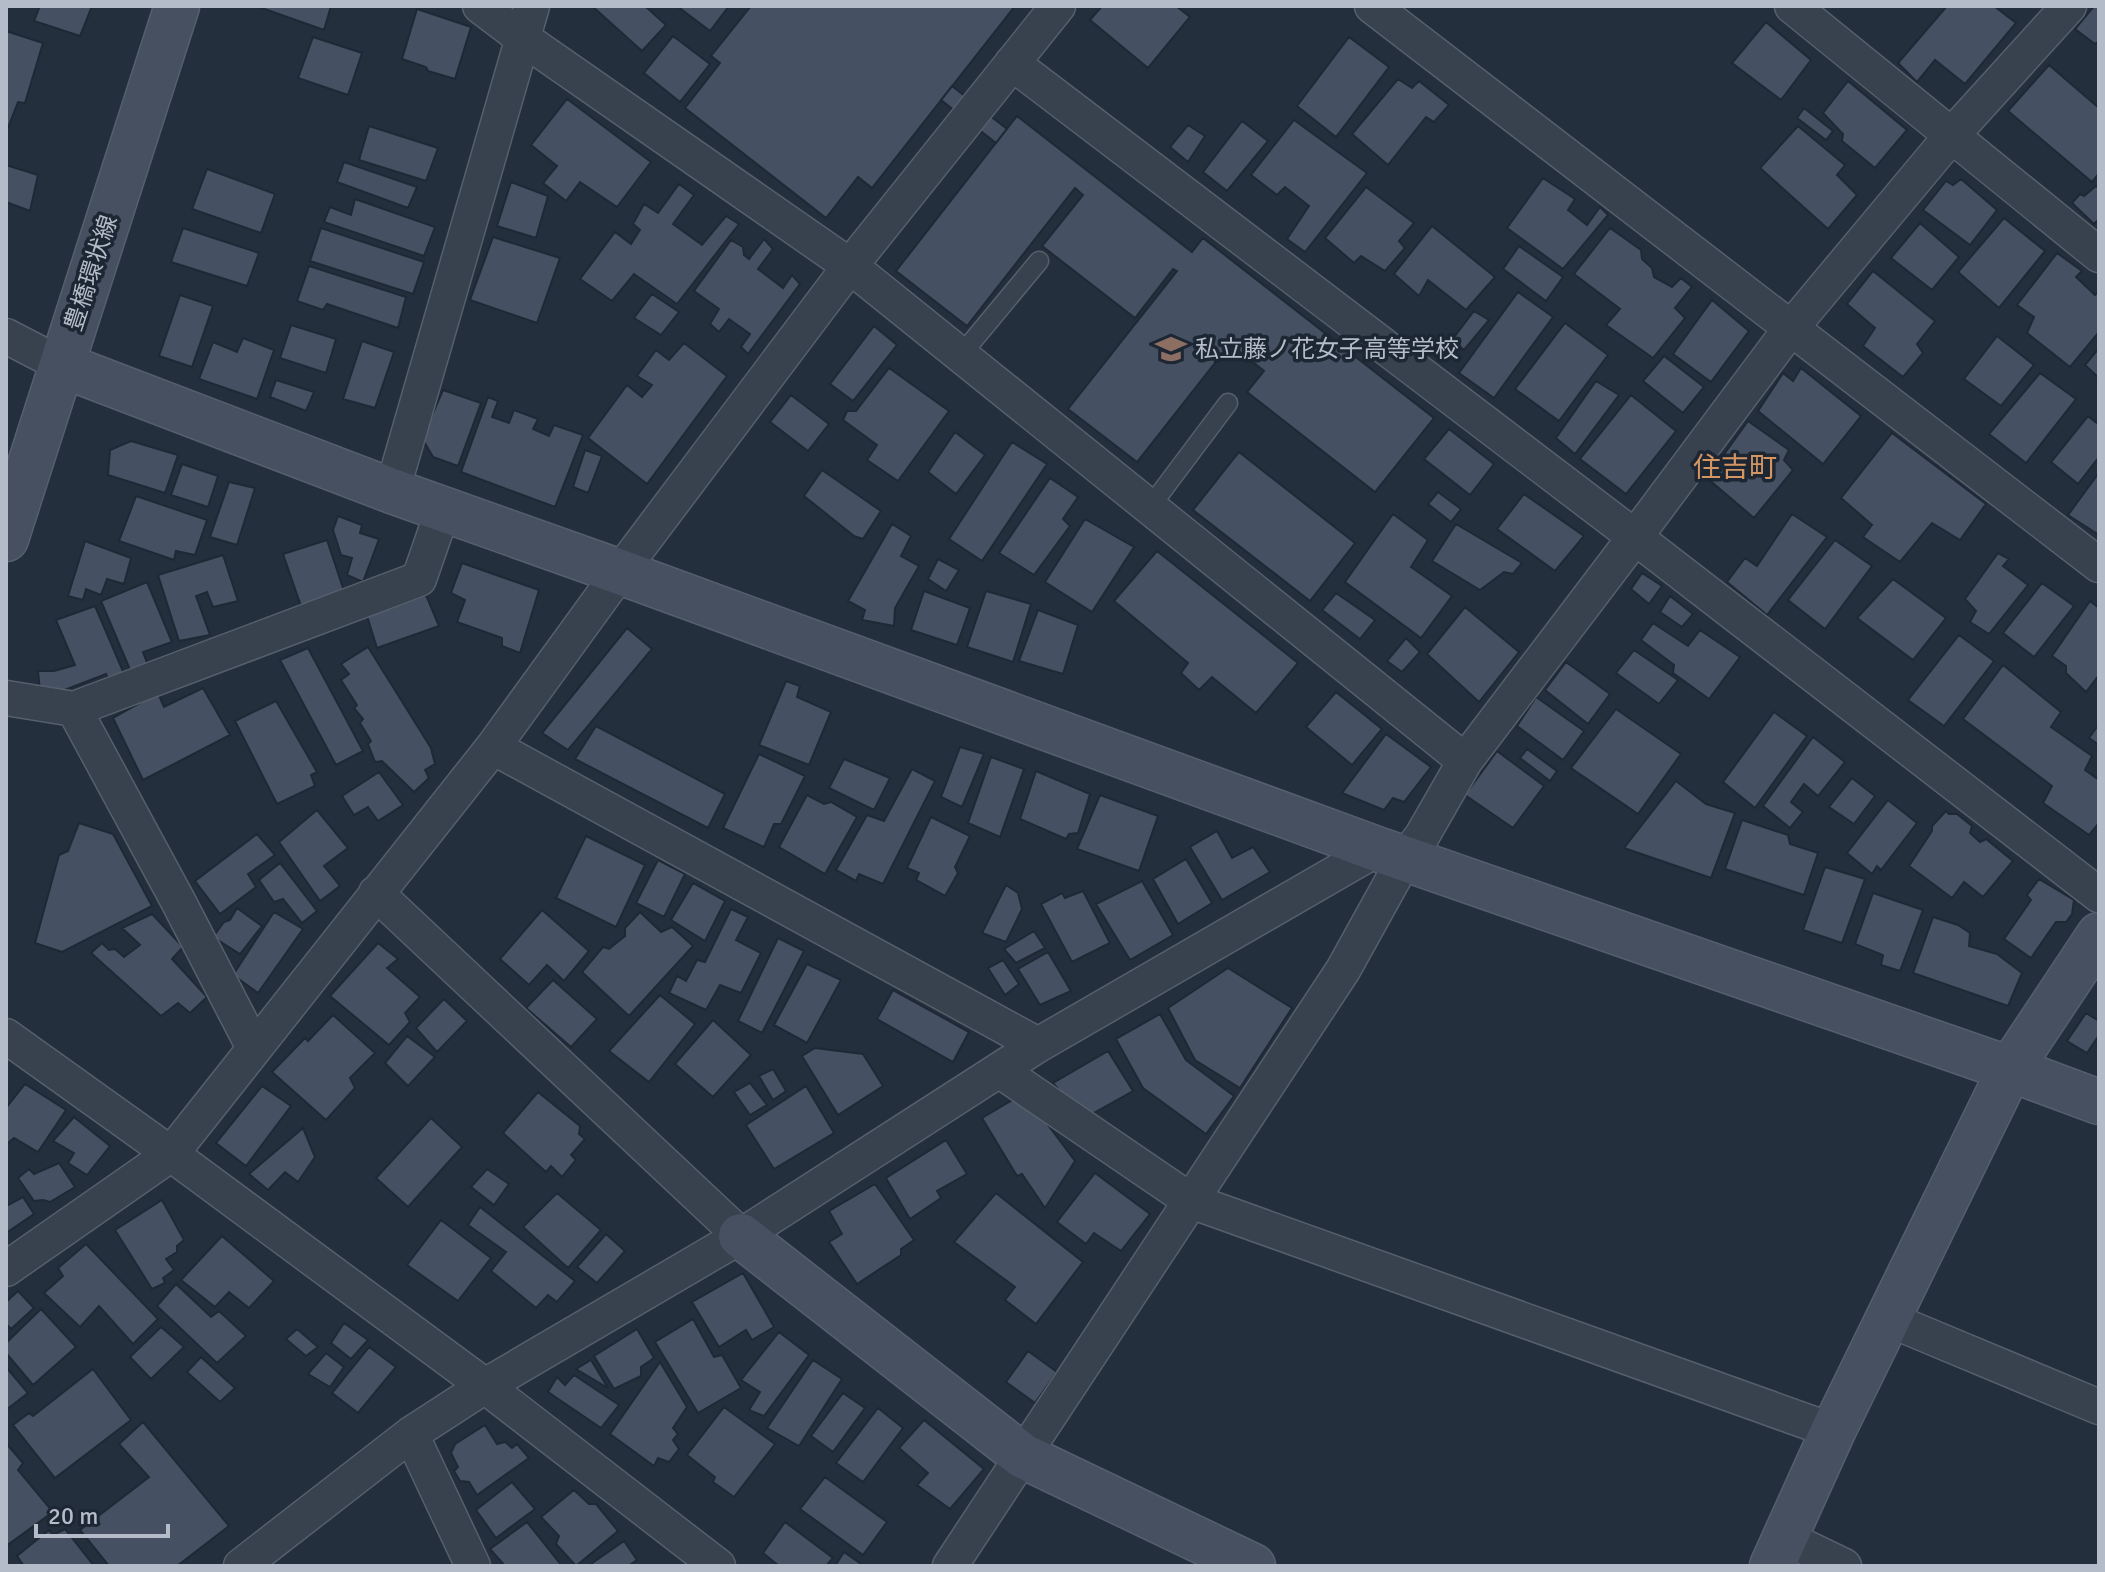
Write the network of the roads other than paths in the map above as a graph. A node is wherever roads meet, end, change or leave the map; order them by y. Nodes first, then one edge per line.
1 (177, 6) edge
2 (480, 6) edge
3 (1058, 6) edge
4 (1372, 6) edge
5 (1792, 6) edge
6 (2069, 6) edge
7 (526, 22) edge
8 (1012, 63) junction
9 (1952, 135) junction
10 (2099, 255) edge
11 (1039, 261) dead end
12 (850, 266) junction
13 (1791, 328) junction
14 (6, 336) edge
15 (961, 355) junction
16 (62, 365) junction
17 (1228, 403) dead end
18 (392, 491) junction
19 (1150, 507) junction
20 (443, 510) junction
21 (1635, 537) junction
22 (6, 539) edge
23 (2099, 565) edge
24 (620, 572) junction
25 (6, 698) edge
26 (74, 709) junction
27 (493, 747) junction
28 (1465, 761) junction
29 (1391, 854) junction
30 (376, 893) junction
31 (2099, 895) edge
32 (2099, 935) edge
33 (6, 1036) edge
34 (1038, 1045) junction
35 (254, 1048) junction
36 (2010, 1069) junction
37 (999, 1070) junction
38 (2099, 1102) edge
39 (171, 1154) junction
40 (1191, 1201) junction
41 (741, 1236) junction
42 (6, 1269) edge
43 (1888, 1319) junction
44 (485, 1386) junction
45 (2099, 1407) edge
46 (1833, 1431) junction
47 (411, 1434) junction
48 (1023, 1456) junction
49 (1779, 1552) edge
50 (241, 1566) edge
51 (473, 1566) edge
52 (718, 1566) edge
53 (950, 1566) edge
54 (1253, 1566) edge
55 (1844, 1566) edge

1 - 16 street, 豊橋環状線
2 - 7 street
3 - 8 street
4 - 13 street
5 - 9 street
6 - 9 street
7 - 12 street
7 - 18 street
8 - 12 street
8 - 21 street
9 - 10 street
9 - 13 street
11 - 15 lane
12 - 15 street
12 - 24 street
13 - 21 street
13 - 23 street
14 - 16 street
15 - 19 street
16 - 18 street
16 - 22 street, 豊橋環状線
17 - 19 lane
18 - 20 street
19 - 28 street
20 - 24 street
20 - 26 street
21 - 28 street
21 - 31 street
24 - 27 street
24 - 29 street
25 - 26 street
26 - 35 street
27 - 30 street
27 - 34 street
28 - 29 street
29 - 34 street
29 - 36 street
29 - 40 street
30 - 35 street
30 - 41 street
32 - 36 street
33 - 39 street
34 - 37 street
35 - 39 street
36 - 38 street
36 - 43 street
37 - 40 street
37 - 41 street
39 - 42 street
39 - 44 street
40 - 46 street
40 - 48 street
41 - 44 street
41 - 48 street
43 - 45 street
43 - 46 street
44 - 47 street
44 - 52 street
46 - 49 street
47 - 50 street
47 - 51 street
48 - 53 street
48 - 54 street
49 - 55 street

